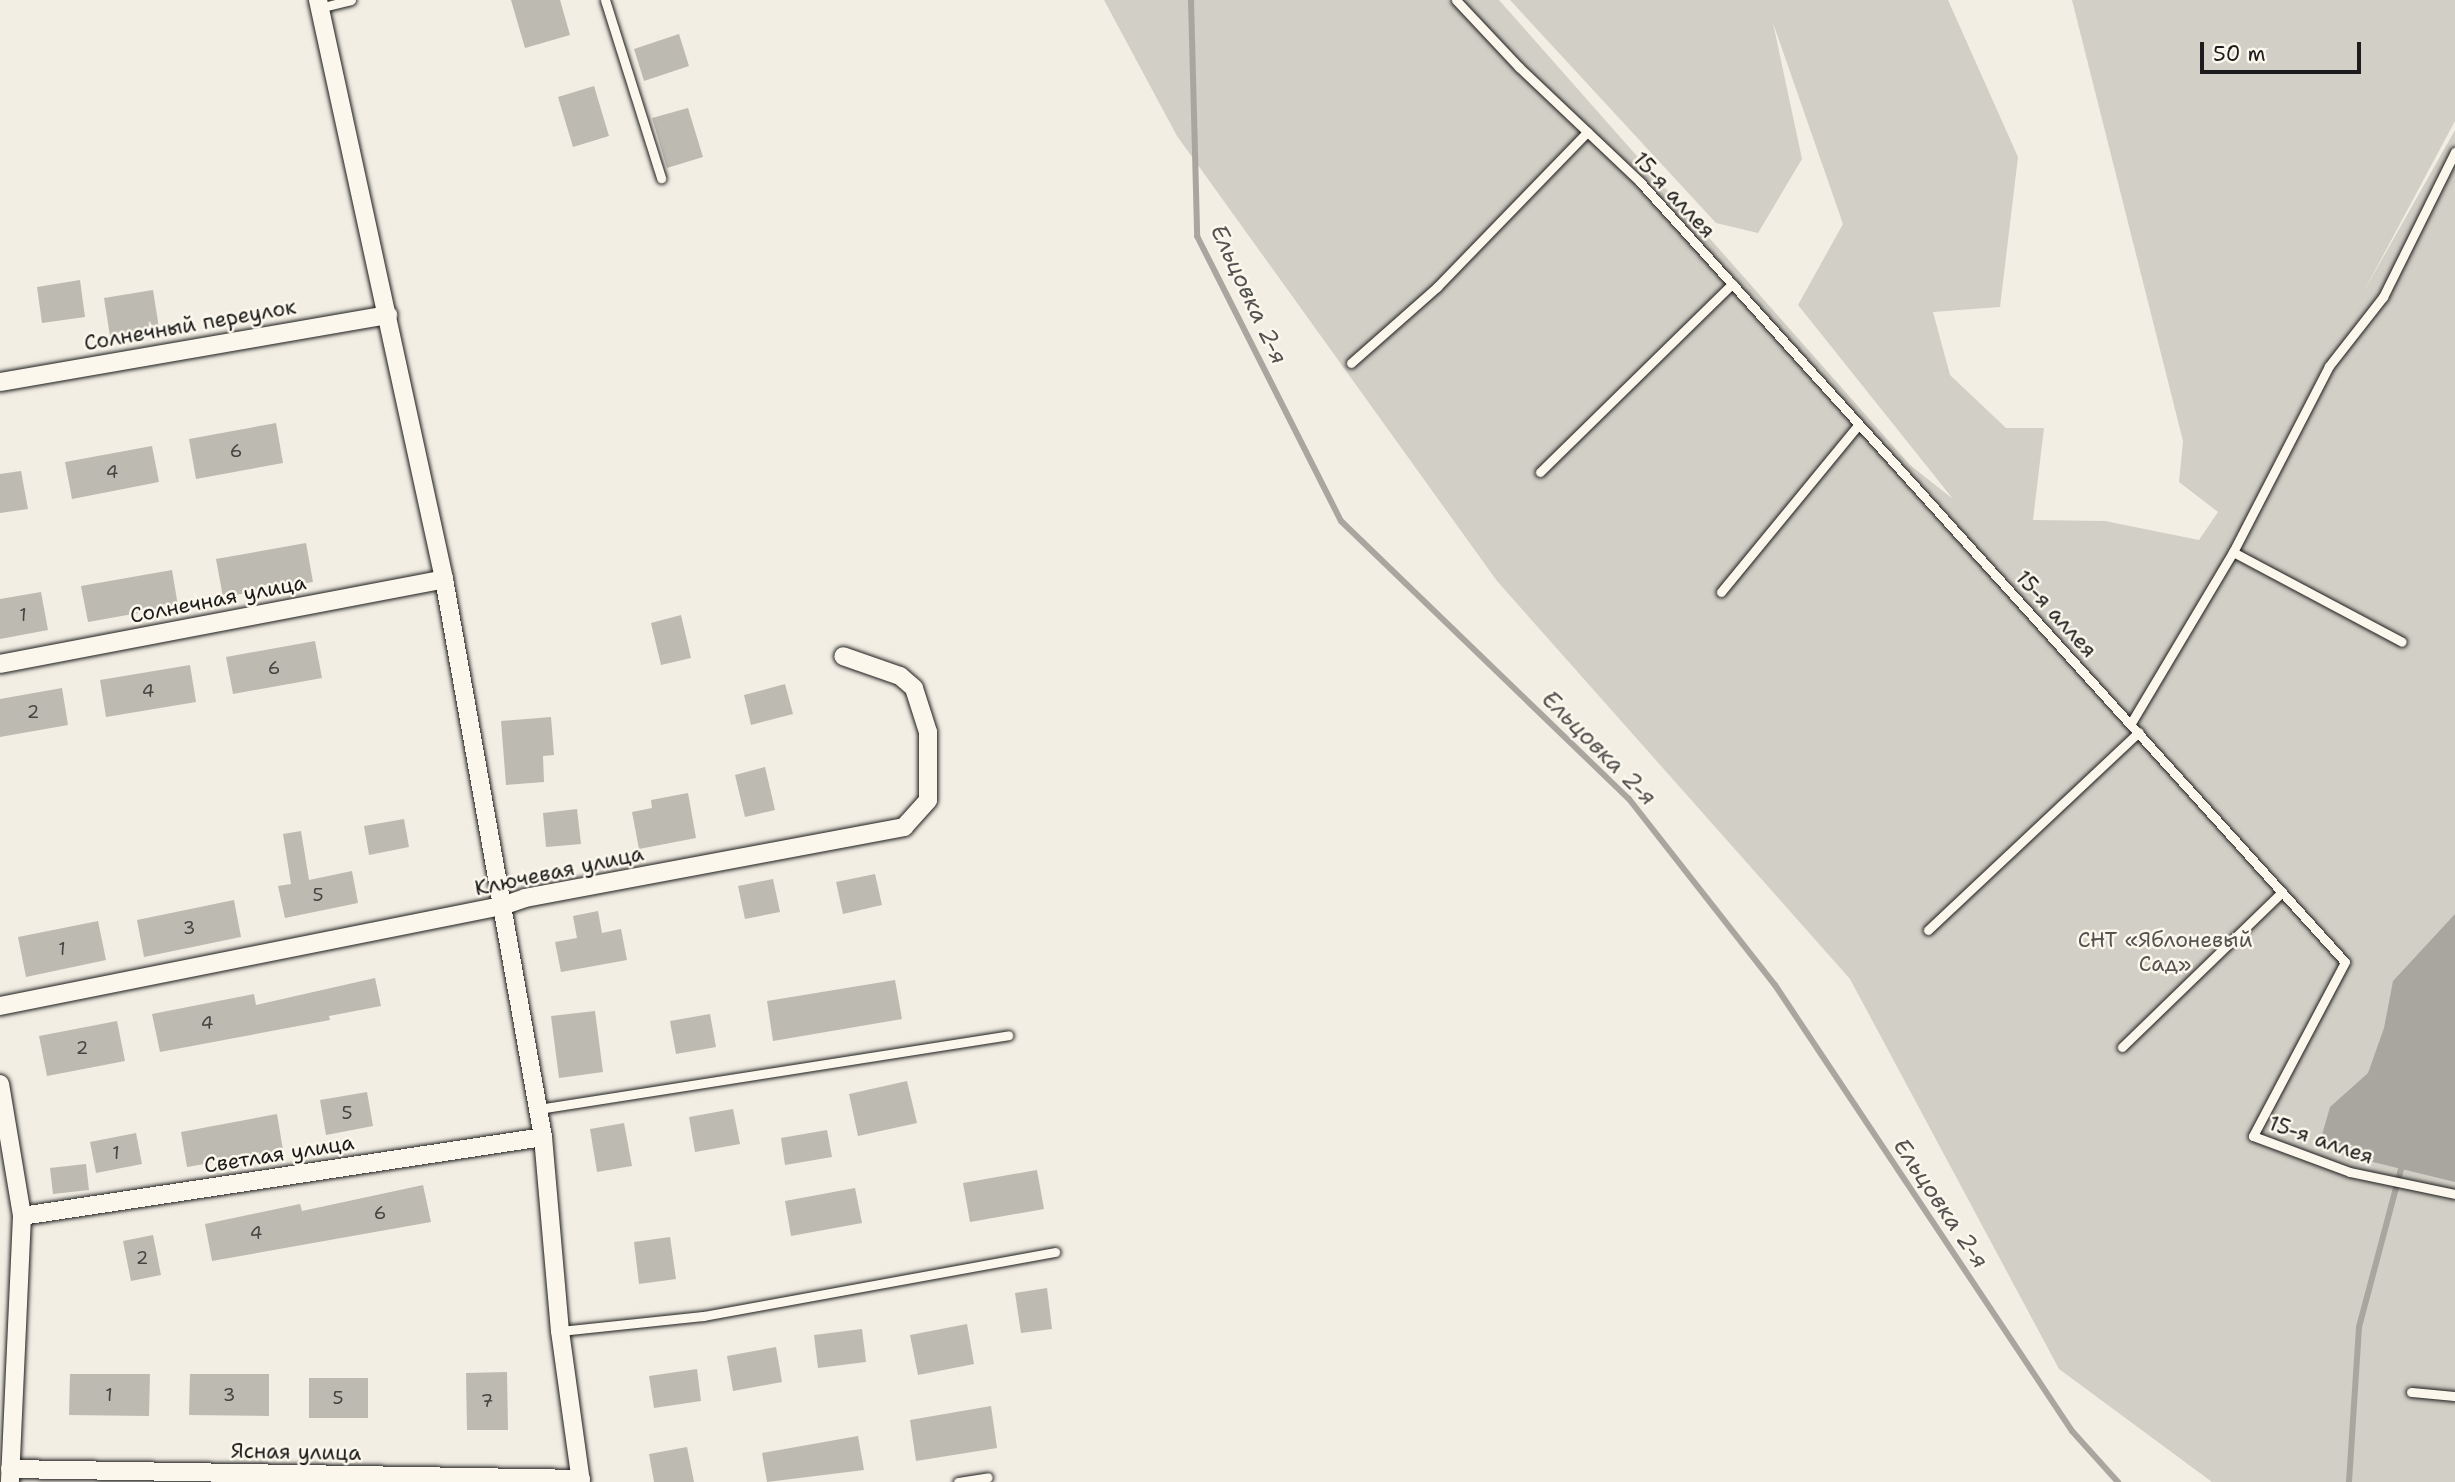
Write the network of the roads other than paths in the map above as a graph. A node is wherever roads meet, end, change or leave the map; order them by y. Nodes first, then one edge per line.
1 (351, 0) edge
2 (606, 0) edge
3 (1456, 0) edge
4 (319, 4) edge
5 (1587, 132) junction
6 (2455, 152) edge
7 (661, 177) dead end
8 (1732, 284) junction
9 (388, 315) junction
10 (1351, 363) dead end
11 (0, 382) edge
12 (1858, 425) junction
13 (1540, 472) dead end
14 (2233, 552) junction
15 (444, 579) junction
16 (1721, 592) dead end
17 (2402, 642) dead end
18 (844, 656) dead end
19 (0, 664) edge
20 (2131, 723) junction
21 (2139, 732) junction
22 (2282, 892) junction
23 (502, 906) junction
24 (1928, 930) dead end
25 (0, 1006) edge
26 (1007, 1035) dead end
27 (2123, 1047) dead end
28 (0, 1084) edge
29 (538, 1109) junction
30 (543, 1137) junction
31 (2455, 1194) edge
32 (22, 1216) junction
33 (1055, 1252) dead end
34 (560, 1331) junction
35 (2411, 1392) dead end
36 (2455, 1396) edge
37 (10, 1476) edge
38 (988, 1477) dead end
39 (581, 1481) edge
40 (958, 1482) edge

1 - 4 lane
2 - 7 lane
3 - 5 lane, 15-я аллея
4 - 9 street
5 - 8 lane, 15-я аллея
5 - 10 lane
6 - 14 lane
8 - 12 lane, 15-я аллея
8 - 13 lane
9 - 11 street, Солнечный переулок
9 - 15 street
12 - 16 lane
12 - 20 lane, 15-я аллея
14 - 17 lane
14 - 20 lane
15 - 19 street, Солнечная улица
15 - 23 street
18 - 23 street, Ключевая улица
20 - 21 lane, 15-я аллея
21 - 22 lane, 15-я аллея
21 - 24 lane
22 - 27 lane
22 - 31 lane, 15-я аллея
23 - 25 street, Ключевая улица
23 - 29 street
26 - 29 lane
28 - 32 street
29 - 30 street
30 - 32 street, Светлая улица
30 - 34 street
32 - 37 street
33 - 34 lane
34 - 39 street
35 - 36 lane
37 - 39 street, Ясная улица
38 - 40 lane

